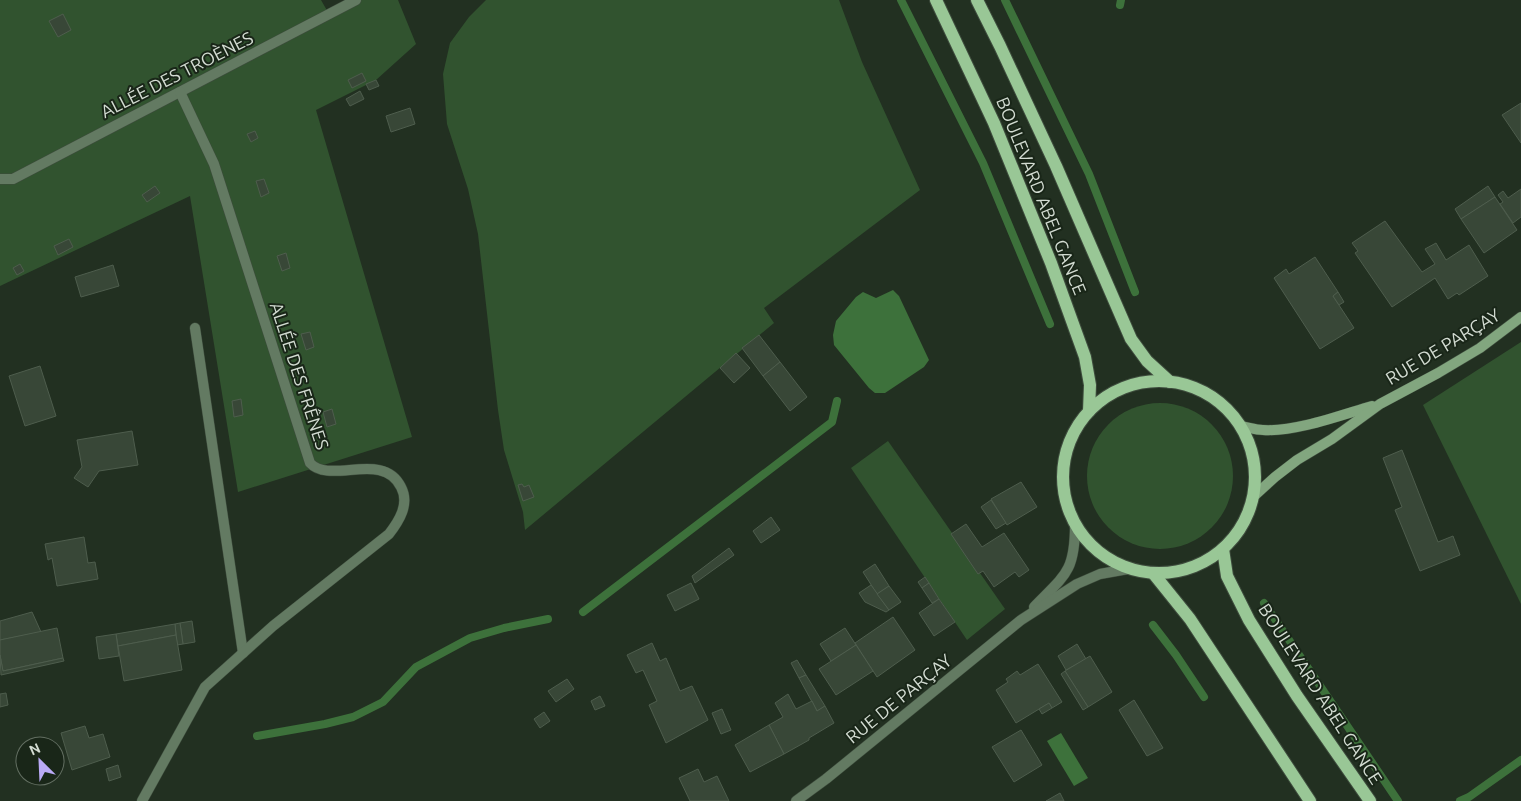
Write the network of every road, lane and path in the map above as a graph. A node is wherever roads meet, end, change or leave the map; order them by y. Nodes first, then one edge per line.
1 (356, 0) edge
2 (936, 0) edge
3 (977, 0) edge
4 (180, 92) junction
5 (0, 179) edge
6 (1521, 317) edge
7 (195, 328) dead end
8 (1170, 382) junction
9 (1380, 404) junction
10 (1089, 411) junction
11 (1240, 426) junction
12 (1253, 497) junction
13 (1075, 525) junction
14 (1223, 549) junction
15 (1128, 569) junction
16 (1153, 573) junction
17 (1021, 620) junction
18 (243, 653) junction
19 (142, 801) edge
20 (796, 801) edge
21 (1310, 801) edge
22 (1370, 801) edge

1 - 4 street, ALLÉE DES TROÈNES
2 - 10 main road, BOULEVARD ABEL GANCE
3 - 8 main road, BOULEVARD ABEL GANCE
4 - 5 street, ALLÉE DES TROÈNES
4 - 18 street, ALLÉE DES FRÊNES
6 - 9 street, RUE DE PARÇAY
7 - 18 street
8 - 10 main road
8 - 11 main road
9 - 11 street, RUE DE PARÇAY
9 - 12 street, RUE DE PARÇAY
10 - 13 main road
11 - 12 main road
12 - 14 main road
13 - 15 main road
13 - 17 street, RUE DE PARÇAY
14 - 16 main road
14 - 22 main road, BOULEVARD ABEL GANCE
15 - 16 main road
15 - 17 street, RUE DE PARÇAY
16 - 21 main road
17 - 20 street, RUE DE PARÇAY
18 - 19 street, ALLÉE DES FRÊNES

